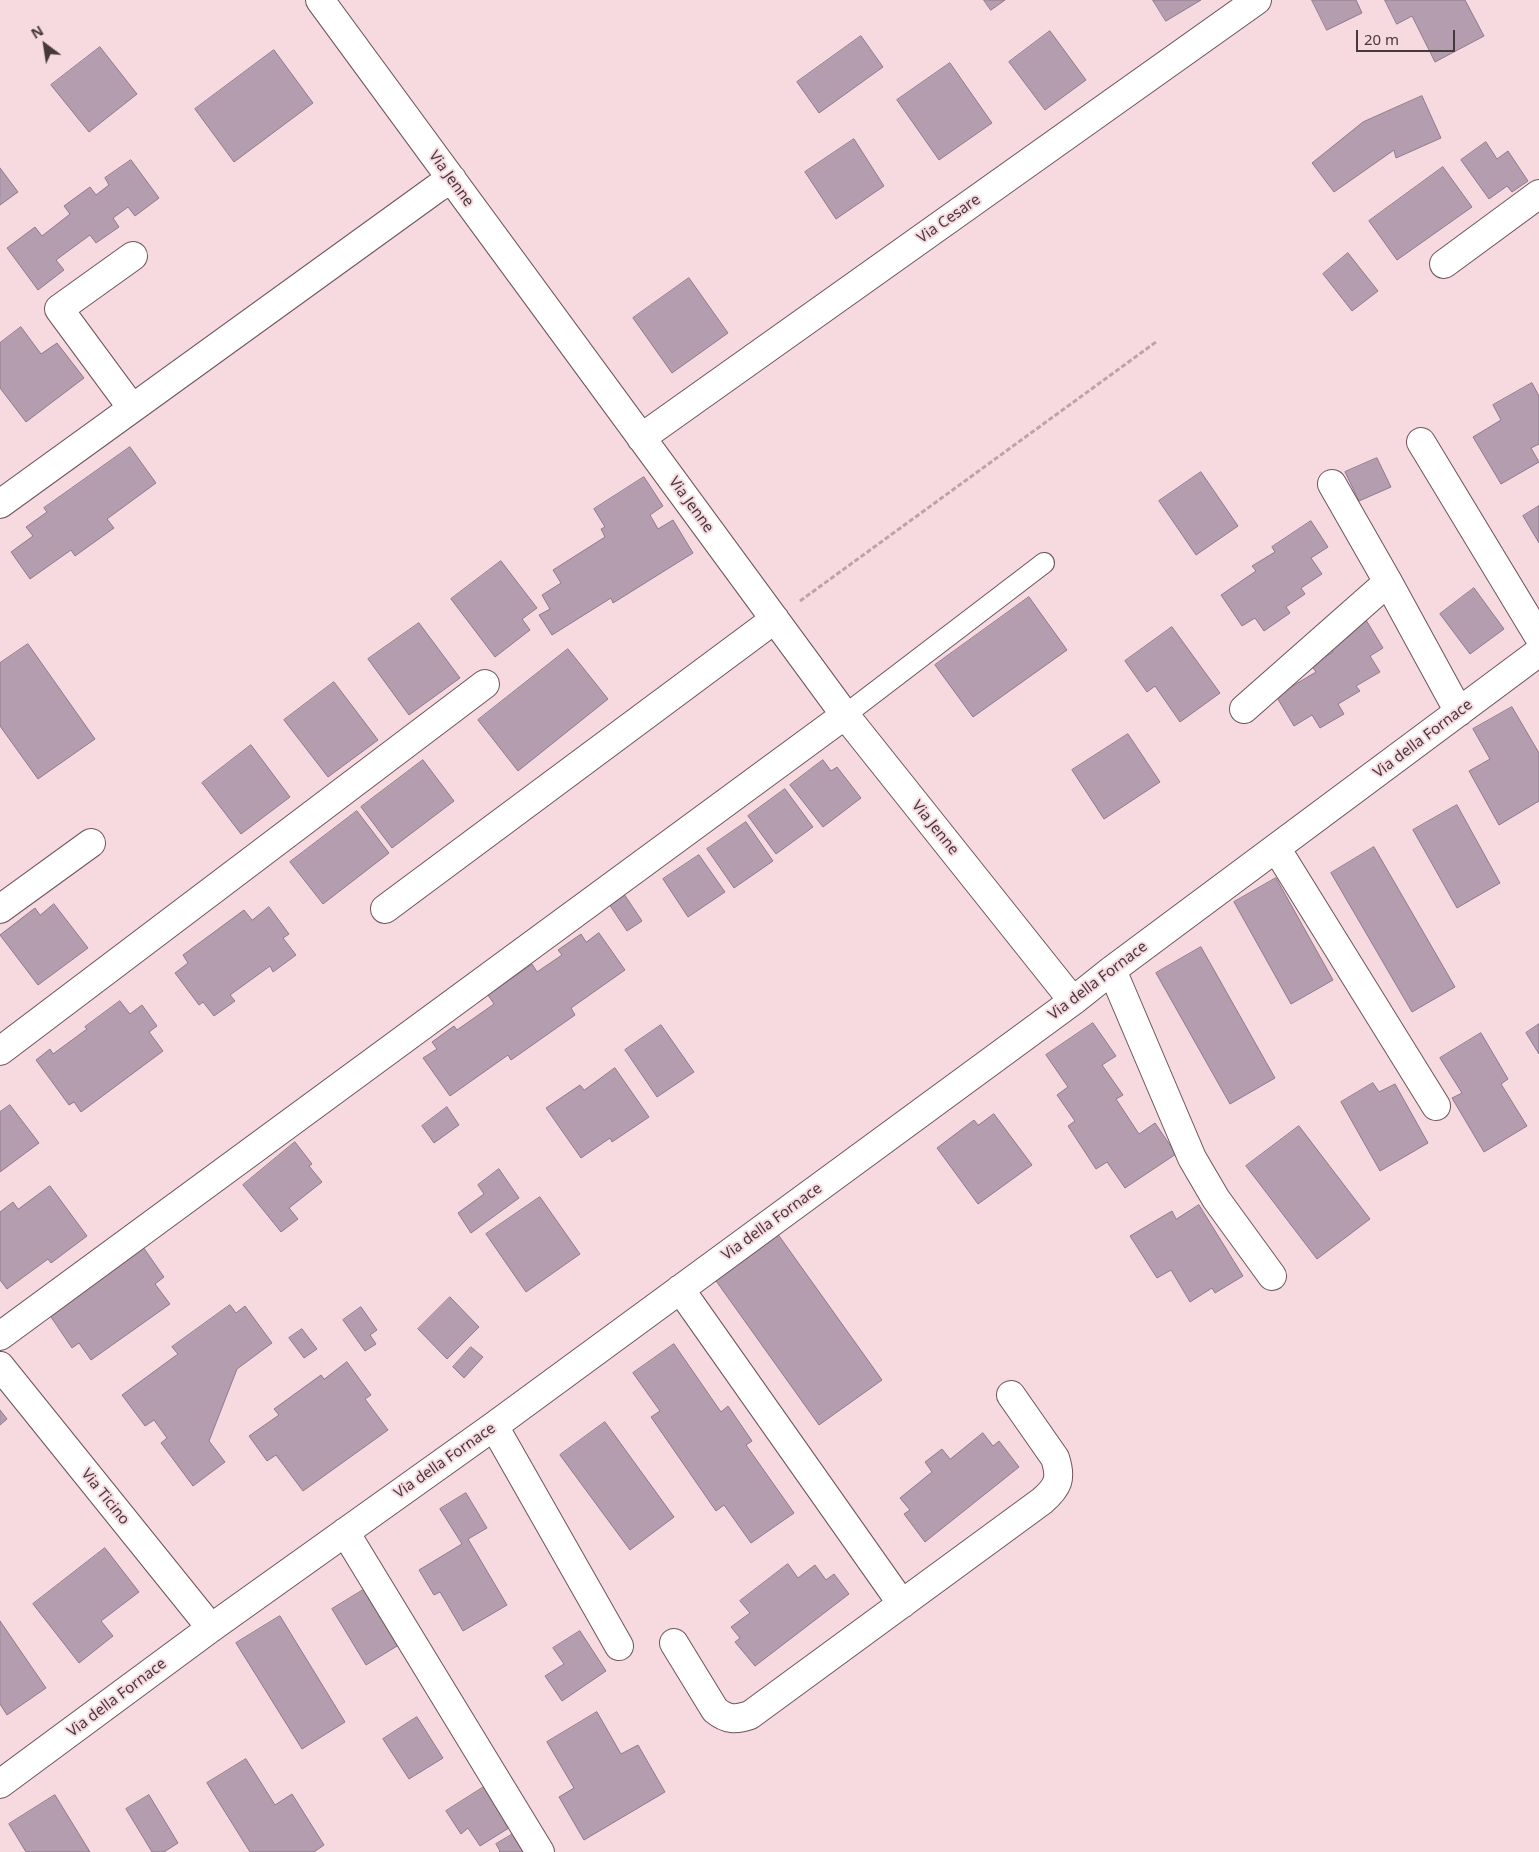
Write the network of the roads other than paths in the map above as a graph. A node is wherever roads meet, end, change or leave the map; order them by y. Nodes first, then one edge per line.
1 (320, 0) edge
2 (1257, 0) edge
3 (452, 180) junction
4 (1539, 194) edge
5 (133, 256) dead end
6 (1444, 264) dead end
7 (132, 408) junction
8 (642, 438) junction
9 (1421, 442) dead end
10 (1332, 484) dead end
11 (0, 504) edge
12 (1044, 563) dead end
13 (1388, 582) junction
14 (775, 619) junction
15 (1539, 637) edge
16 (1539, 652) edge
17 (485, 684) dead end
18 (1244, 709) dead end
19 (1459, 712) junction
20 (845, 715) junction
21 (91, 842) dead end
22 (1276, 848) junction
23 (385, 908) dead end
24 (0, 909) edge
25 (1112, 970) junction
26 (1073, 1001) junction
27 (0, 1051) edge
28 (1436, 1106) dead end
29 (1272, 1276) dead end
30 (680, 1289) junction
31 (0, 1336) edge
32 (0, 1366) edge
33 (1010, 1395) dead end
34 (494, 1426) junction
35 (345, 1532) junction
36 (902, 1604) junction
37 (211, 1628) junction
38 (674, 1643) dead end
39 (619, 1646) dead end
40 (0, 1784) edge
41 (540, 1852) edge

1 - 3 street, Via Jenne
2 - 8 street, Via Cesare
3 - 7 street
3 - 8 street, Via Jenne
4 - 6 street
5 - 7 street
7 - 11 street
8 - 14 street, Via Jenne
9 - 15 street
10 - 13 street
12 - 20 lane
13 - 18 street
13 - 19 street
14 - 20 street, Via Jenne
14 - 23 street
16 - 19 street, Via della Fornace
17 - 27 street
19 - 22 street, Via della Fornace
20 - 26 street, Via Jenne
20 - 31 street
21 - 24 street
22 - 25 street, Via della Fornace
22 - 28 street
25 - 26 street, Via della Fornace
25 - 29 street
26 - 30 street, Via della Fornace
30 - 34 street, Via della Fornace
30 - 36 street
32 - 37 street, Via Ticino
33 - 36 street
34 - 35 street, Via della Fornace
34 - 39 street
35 - 37 street, Via della Fornace
35 - 41 street
36 - 38 street
37 - 40 street, Via della Fornace

